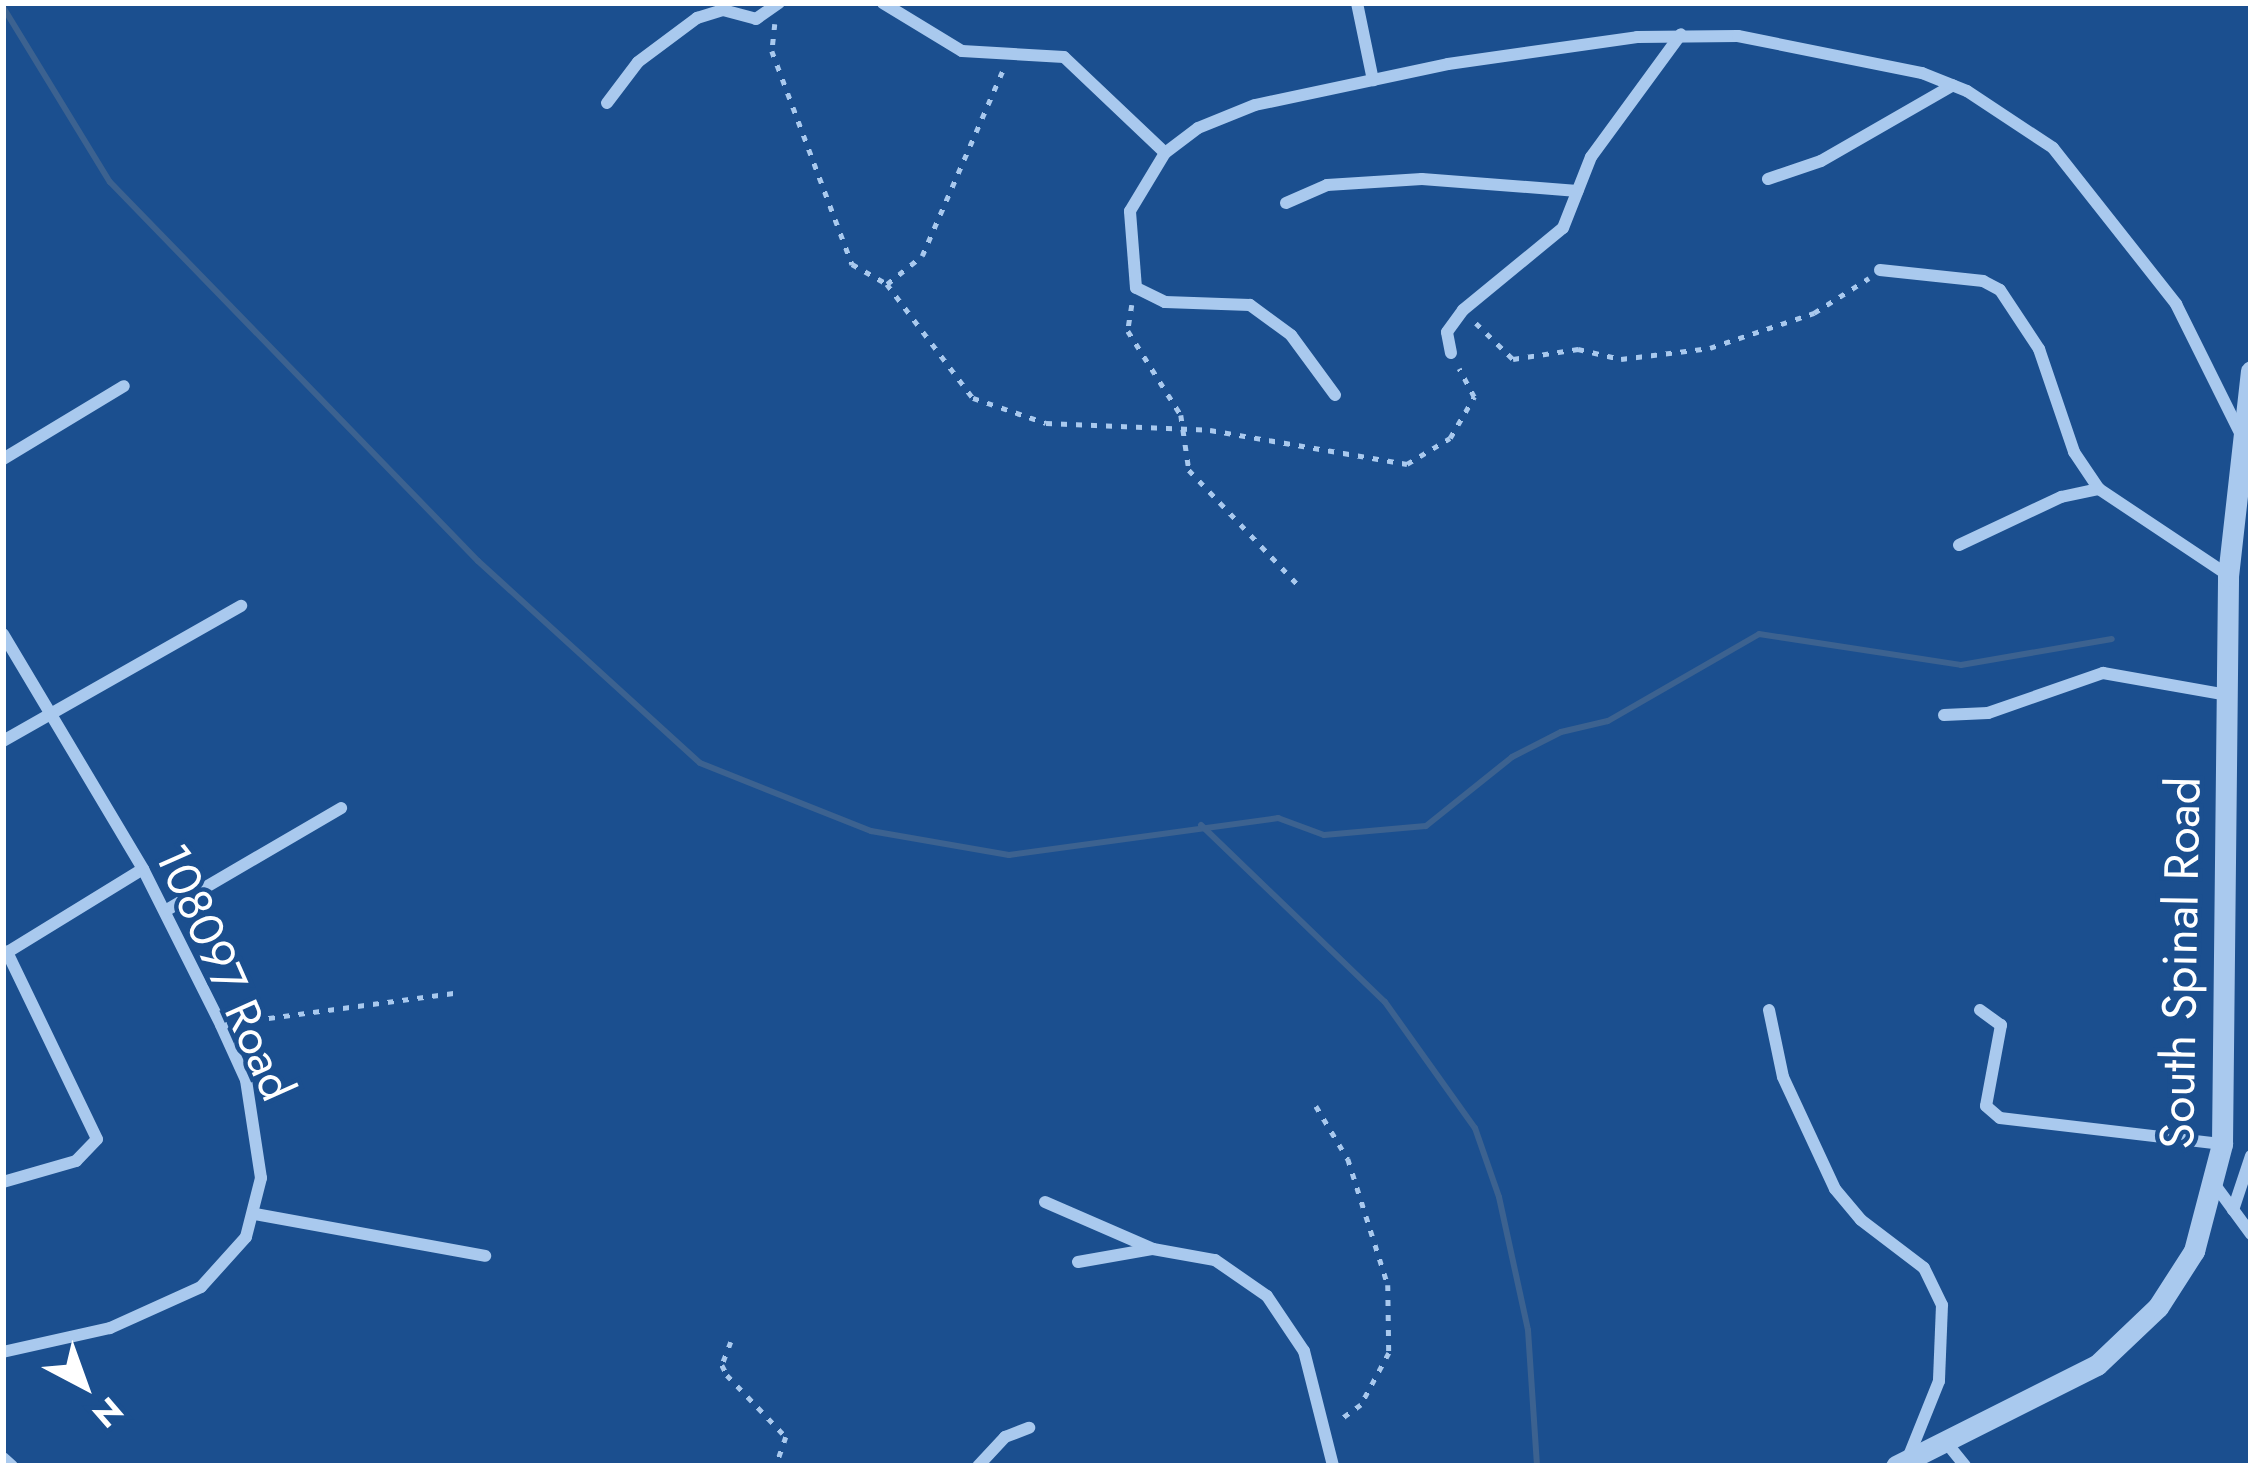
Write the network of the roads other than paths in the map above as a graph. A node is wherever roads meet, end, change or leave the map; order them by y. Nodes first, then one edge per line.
1 (884, 3) edge
2 (1357, 3) edge
3 (778, 4) edge
4 (1681, 34) junction
5 (1373, 80) junction
6 (1952, 85) junction
7 (607, 103) dead end
8 (1165, 153) junction
9 (1768, 178) dead end
10 (1578, 191) junction
11 (1286, 203) dead end
12 (1880, 270) road end
13 (1451, 353) road end
14 (2251, 371) edge
15 (124, 386) dead end
16 (1335, 395) dead end
17 (2239, 431) junction
18 (3, 459) edge
19 (2099, 489) junction
20 (2251, 514) edge
21 (2231, 535) junction
22 (1959, 545) dead end
23 (2228, 575) junction
24 (241, 606) dead end
25 (3, 634) edge
26 (2228, 695) junction
27 (1944, 715) dead end
28 (54, 718) junction
29 (3, 741) edge
30 (341, 808) dead end
31 (143, 869) junction
32 (165, 911) junction
33 (5, 953) edge
34 (1769, 1010) dead end
35 (1980, 1010) dead end
36 (2222, 1144) junction
37 (2251, 1156) edge
38 (3, 1182) edge
39 (2215, 1185) junction
40 (1046, 1202) dead end
41 (2233, 1210) junction
42 (255, 1214) junction
43 (2251, 1234) edge
44 (1154, 1249) junction
45 (484, 1256) dead end
46 (1078, 1262) dead end
47 (3, 1352) edge
48 (1030, 1429) dead end
49 (1946, 1441) junction
50 (3, 1458) edge
51 (1902, 1462) edge
52 (12, 1466) edge
53 (978, 1466) edge
54 (1333, 1466) edge
55 (1965, 1466) edge

1 - 8 street
2 - 5 street
3 - 7 street
4 - 5 street
4 - 6 street
4 - 10 street
5 - 8 street
6 - 9 street
6 - 17 street
8 - 16 street
10 - 11 street
10 - 13 street
12 - 19 street
14 - 17 street, South Spinal Road
15 - 18 street
17 - 21 street, South Spinal Road
19 - 22 street
19 - 23 street
20 - 21 street
21 - 23 street, South Spinal Road
23 - 26 street, South Spinal Road
24 - 28 street
25 - 28 street, 108097 Road
26 - 27 street
26 - 36 street, South Spinal Road
28 - 29 street
28 - 31 street, 108097 Road
30 - 32 street
31 - 32 street, 108097 Road
31 - 33 street
32 - 42 street, 108097 Road
33 - 38 street
34 - 51 street
35 - 36 street
36 - 39 street, South Spinal Road
37 - 41 street
39 - 41 street
39 - 49 street, South Spinal Road
40 - 44 street
41 - 43 street
42 - 45 street
42 - 47 street, 108097 Road
44 - 46 street
44 - 54 street
48 - 53 street
49 - 51 street, South Spinal Road
49 - 55 street
50 - 52 street

